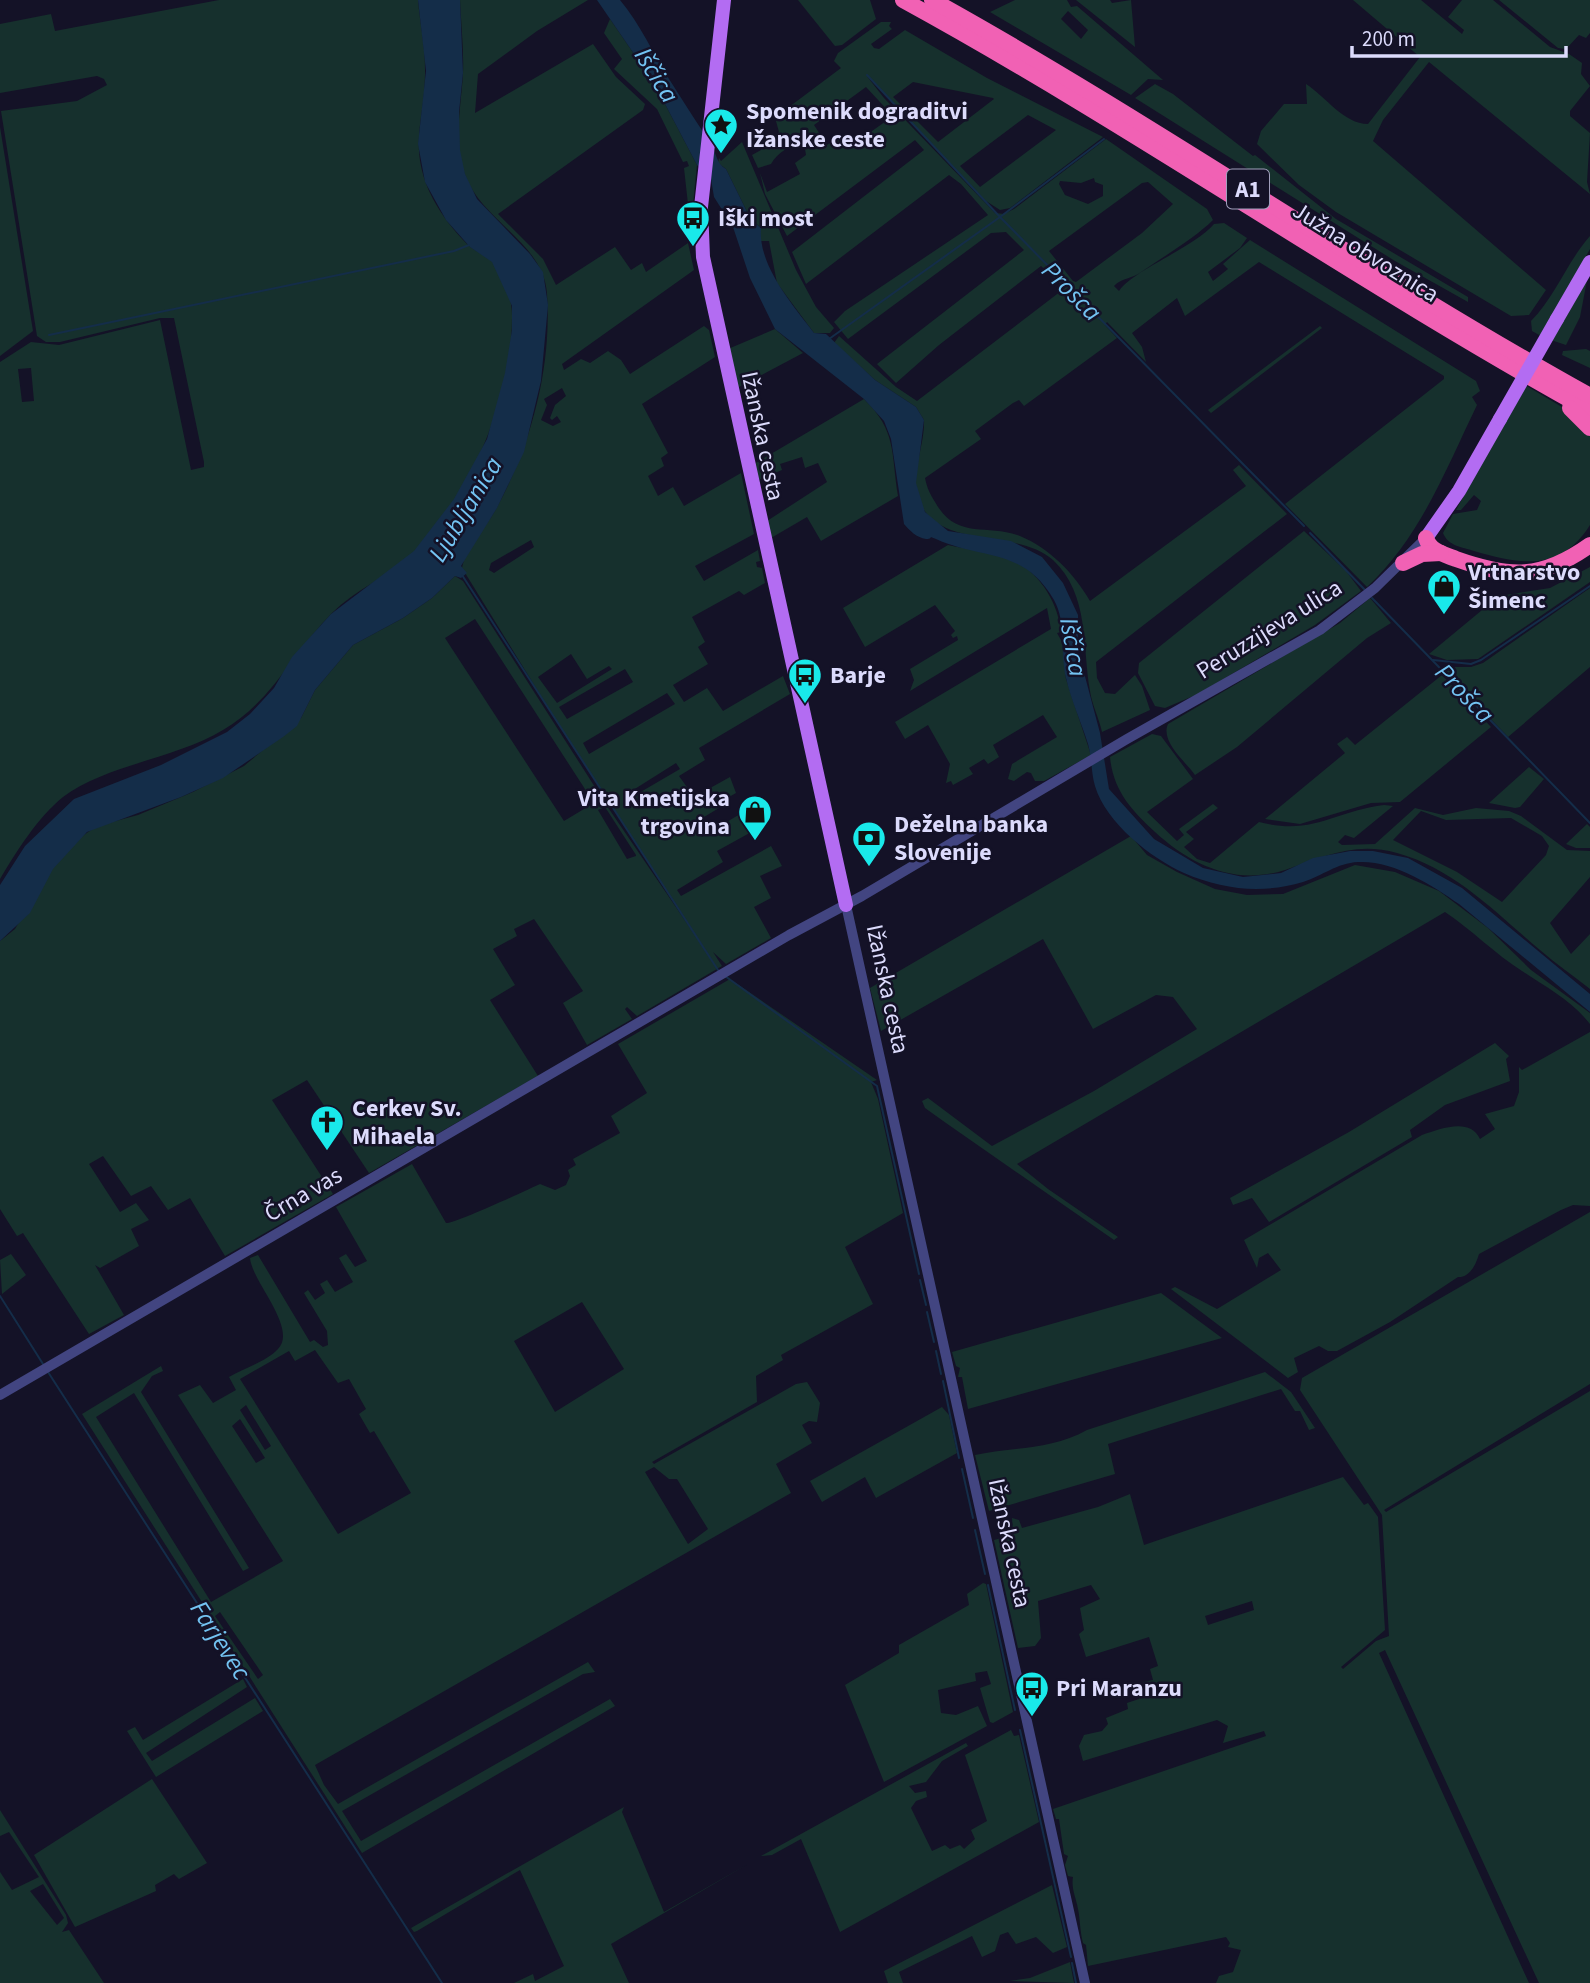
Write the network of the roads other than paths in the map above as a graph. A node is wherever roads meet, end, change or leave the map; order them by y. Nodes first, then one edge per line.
1 (724, 0) edge
2 (903, 0) edge
3 (932, 0) edge
4 (1590, 262) edge
5 (1548, 388) junction
6 (1590, 396) edge
7 (1590, 411) edge
8 (1590, 428) edge
9 (1590, 531) edge
10 (1427, 537) junction
11 (1590, 545) edge
12 (1441, 553) junction
13 (1403, 563) junction
14 (846, 905) junction
15 (0, 1395) edge
16 (1085, 1983) edge

1 - 14 main road, Ižanska cesta
2 - 5 highway, Južna obvoznica / A1
3 - 6 highway, Južna obvoznica / A1
4 - 10 main road, Peruzzijeva ulica, bridge
5 - 7 highway, Južna obvoznica / A1
5 - 8 highway
9 - 10 highway
10 - 12 highway
10 - 13 street, Peruzzijeva ulica
11 - 12 highway
12 - 13 highway
13 - 14 street, Peruzzijeva ulica
14 - 15 street, Črna vas
14 - 16 street, Ižanska cesta

